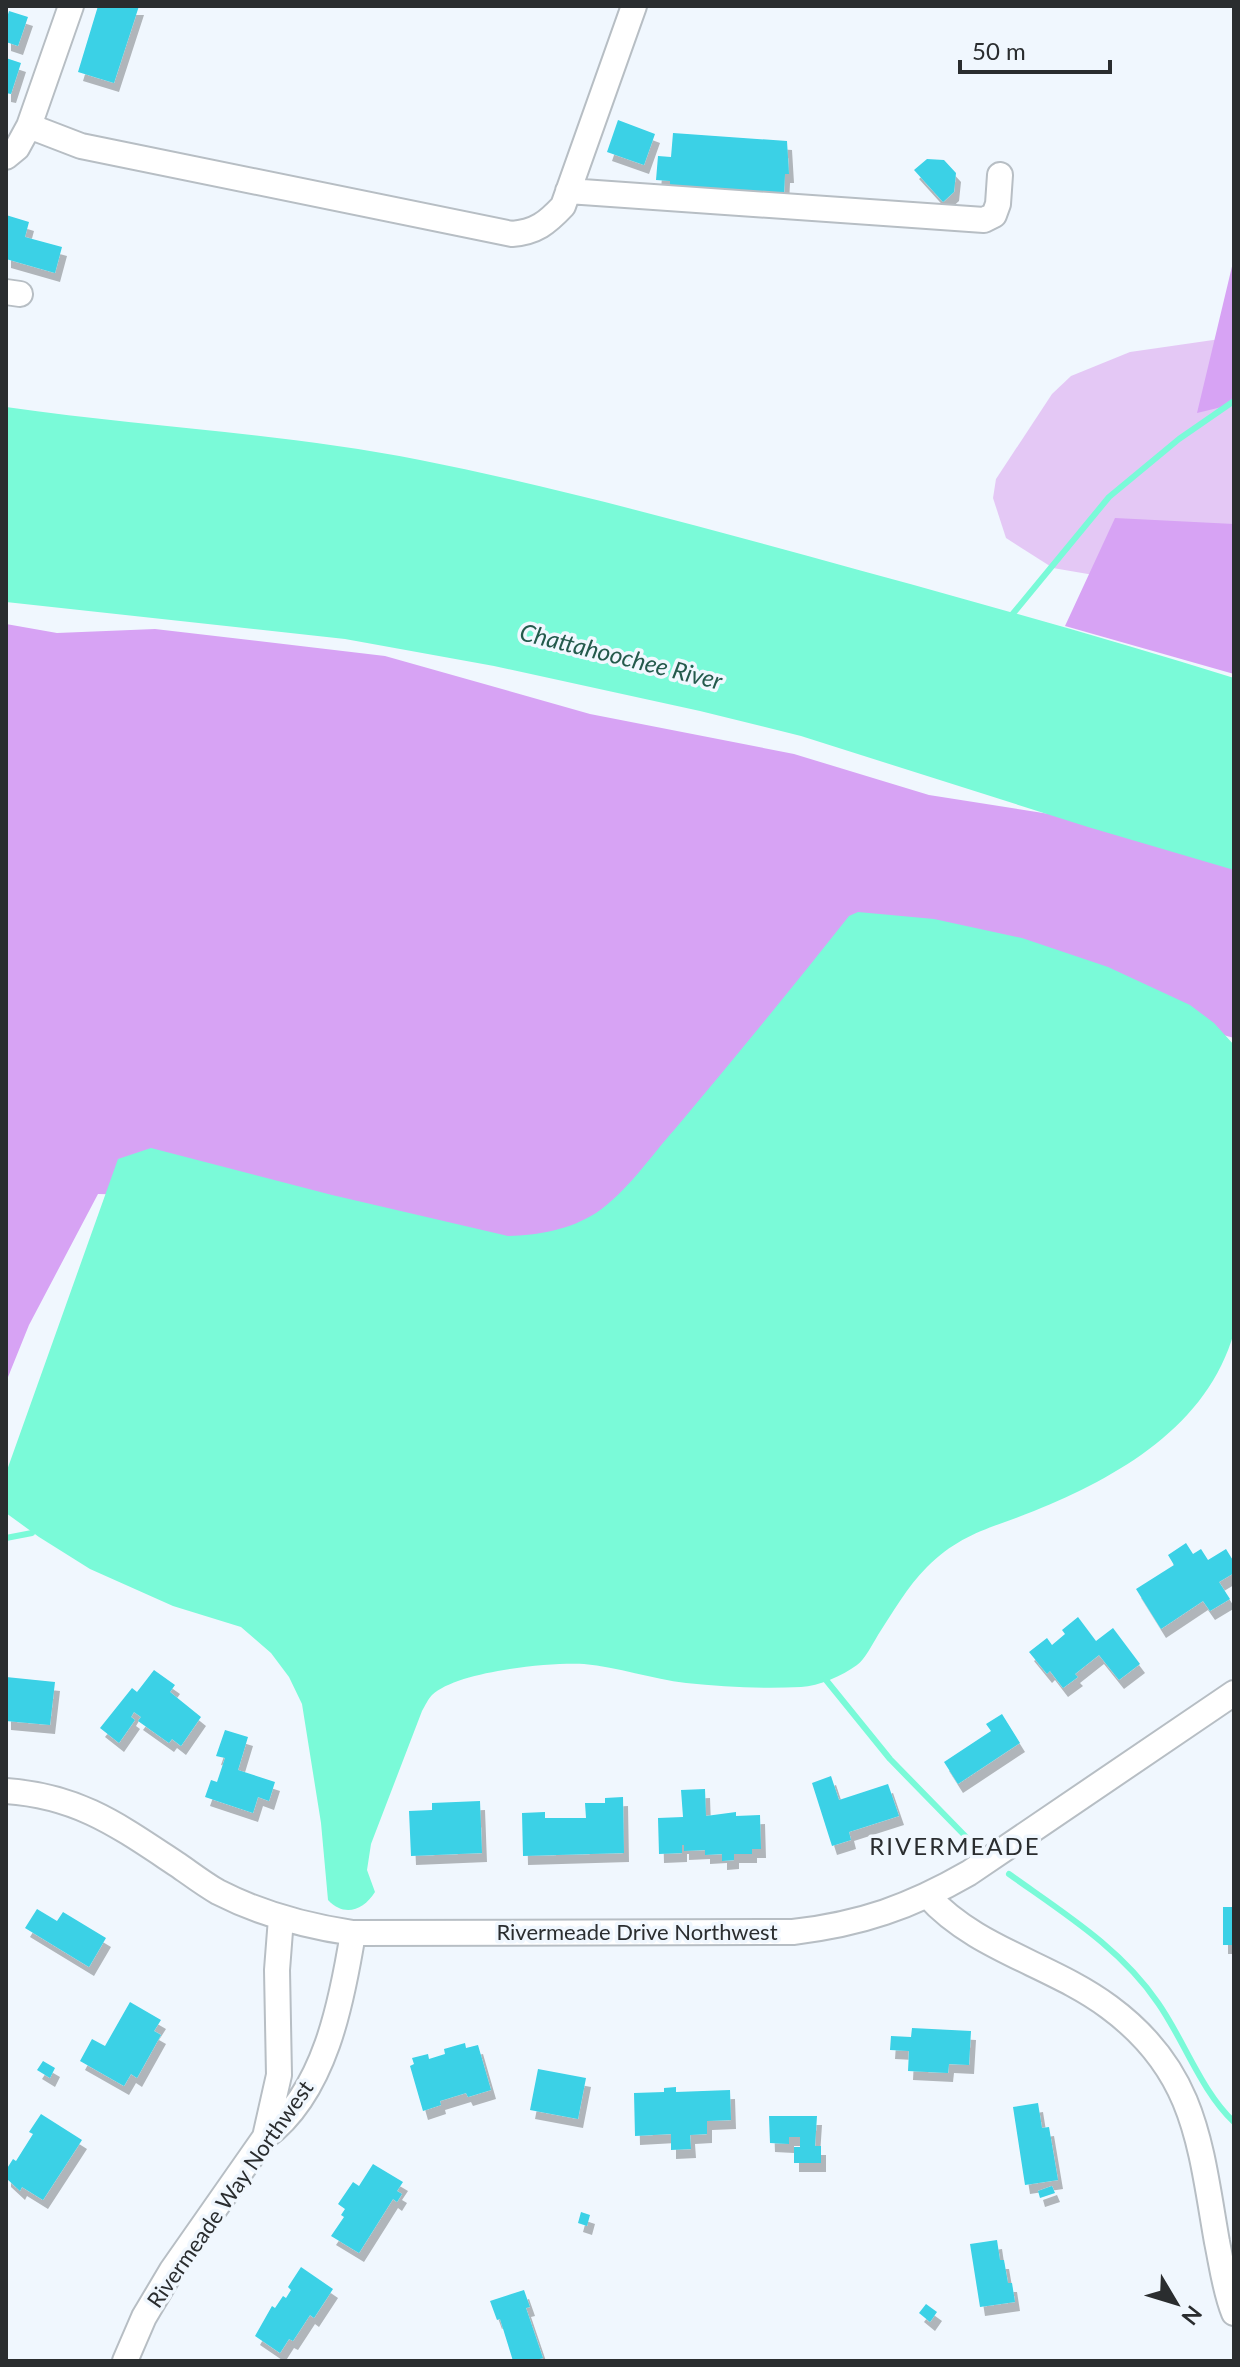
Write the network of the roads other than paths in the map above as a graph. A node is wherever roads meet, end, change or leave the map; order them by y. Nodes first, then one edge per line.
1 (71, 6) edge
2 (634, 6) edge
3 (29, 126) junction
4 (6, 157) edge
5 (1000, 175) dead end
6 (568, 191) junction
7 (1234, 1693) edge
8 (6, 1791) edge
9 (928, 1896) junction
10 (281, 1918) junction
11 (353, 1933) junction
12 (265, 2137) junction
13 (1234, 2313) edge
14 (125, 2361) edge

1 - 3 street
2 - 6 street
3 - 4 street
3 - 6 street
5 - 6 street
7 - 9 street, Rivermeade Drive Northwest
8 - 10 street, Rivermeade Drive Northwest
9 - 11 street, Rivermeade Drive Northwest
9 - 13 street
10 - 11 street, Rivermeade Drive Northwest
10 - 12 street
11 - 12 street, Rivermeade Way Northwest
12 - 14 street, Rivermeade Way Northwest

